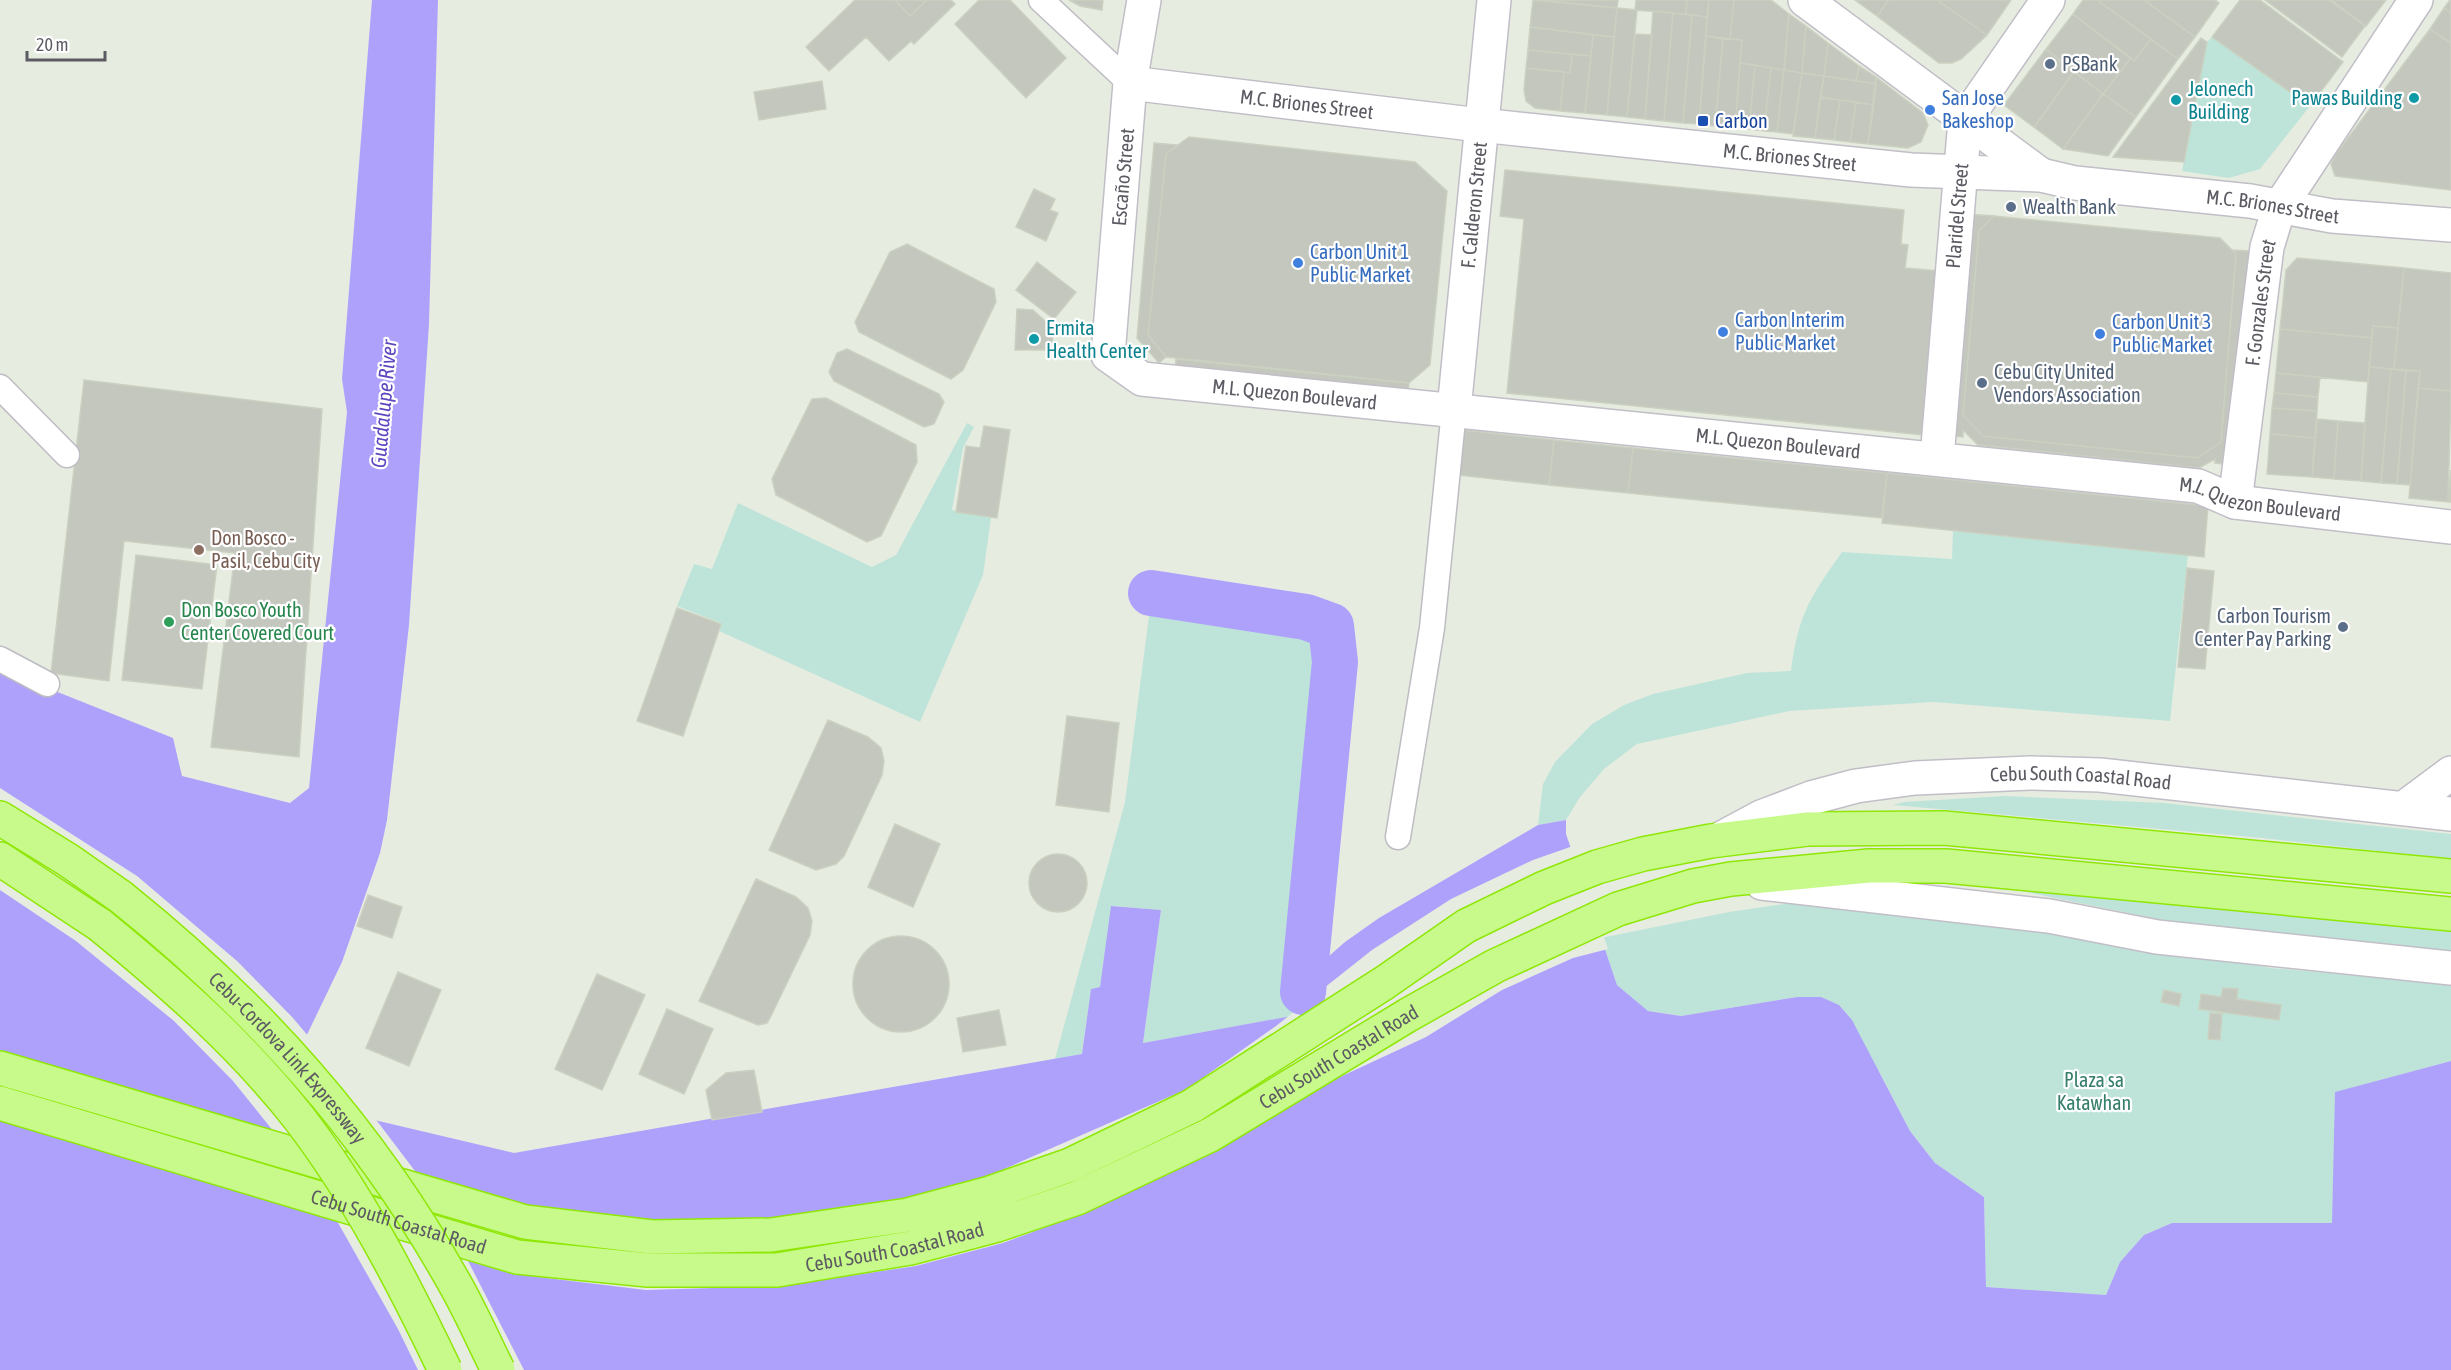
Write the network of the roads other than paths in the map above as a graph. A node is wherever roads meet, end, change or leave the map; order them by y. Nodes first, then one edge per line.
1 (1041, 0) edge
2 (1144, 0) edge
3 (1494, 0) edge
4 (1805, 0) edge
5 (2048, 0) edge
6 (2415, 0) edge
7 (1130, 83) junction
8 (1965, 120) junction
9 (1480, 125) junction
10 (1959, 174) junction
11 (2042, 175) junction
12 (2280, 208) junction
13 (2451, 225) edge
14 (1108, 355) joint
15 (0, 387) edge
16 (1454, 410) junction
17 (67, 455) dead end
18 (1937, 458) junction
19 (2235, 502) junction
20 (2451, 527) edge
21 (0, 659) edge
22 (47, 684) dead end
23 (2451, 773) edge
24 (2404, 808) junction
25 (2451, 814) edge
26 (0, 818) edge
27 (1398, 837) dead end
28 (1715, 840) junction
29 (0, 859) edge
30 (2451, 876) edge
31 (1726, 880) junction
32 (2451, 914) edge
33 (2451, 968) edge
34 (0, 1068) edge
35 (0, 1103) edge
36 (445, 1370) edge
37 (498, 1370) edge

1 - 7 street
2 - 7 street, Escaño Street
3 - 9 street, F. Calderon Street
4 - 8 street
5 - 8 street, Plaridel Street
6 - 12 street, F. Gonzales Street
7 - 9 street, M.C. Briones Street
7 - 14 street, Escaño Street
8 - 10 street, Plaridel Street
8 - 11 street
9 - 10 street, M.C. Briones Street
9 - 16 street, F. Calderon Street
10 - 11 street, M.C. Briones Street
10 - 18 street, Plaridel Street
11 - 12 street, M.C. Briones Street
12 - 13 street, M.C. Briones Street
12 - 19 street, F. Gonzales Street
14 - 16 street, M.L. Quezon Boulevard
15 - 17 street
16 - 18 street, M.L. Quezon Boulevard
16 - 27 street
18 - 19 street, M.L. Quezon Boulevard
19 - 20 street, M.L. Quezon Boulevard
21 - 22 street
23 - 24 street
24 - 25 street, Cebu South Coastal Road
24 - 28 street, Cebu South Coastal Road
26 - 37 highway, Cebu-Cordova Link Expressway, bridge
28 - 30 highway, Cebu South Coastal Road
28 - 34 highway, Cebu South Coastal Road, bridge
29 - 36 highway, Cebu-Cordova Link Expressway, bridge
31 - 32 highway, Cebu South Coastal Road
31 - 33 street, Cebu South Coastal Road
31 - 35 highway, Cebu South Coastal Road, bridge

